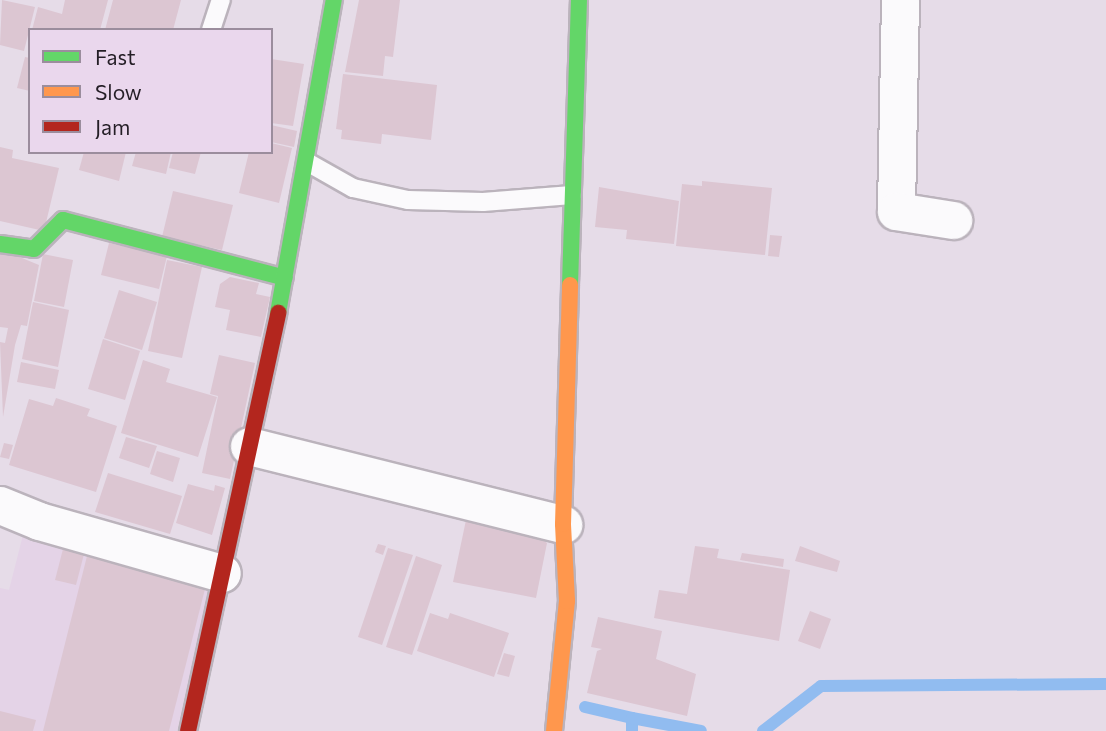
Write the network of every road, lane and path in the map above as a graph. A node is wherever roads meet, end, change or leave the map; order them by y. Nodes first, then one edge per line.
1 (221, 0) edge
2 (334, 0) edge
3 (579, 0) edge
4 (900, 0) edge
5 (212, 28) edge
6 (307, 162) junction
7 (572, 195) junction
8 (953, 220) dead end
9 (0, 244) edge
10 (285, 278) junction
11 (249, 446) junction
12 (0, 505) edge
13 (564, 524) junction
14 (222, 573) junction
15 (188, 731) edge
16 (554, 731) edge

1 - 5 lane
2 - 6 street
3 - 7 street
4 - 8 street
6 - 7 lane
6 - 10 street
7 - 13 street
9 - 10 street
10 - 11 street
11 - 13 street
11 - 14 street
12 - 14 street
13 - 16 street
14 - 15 street

